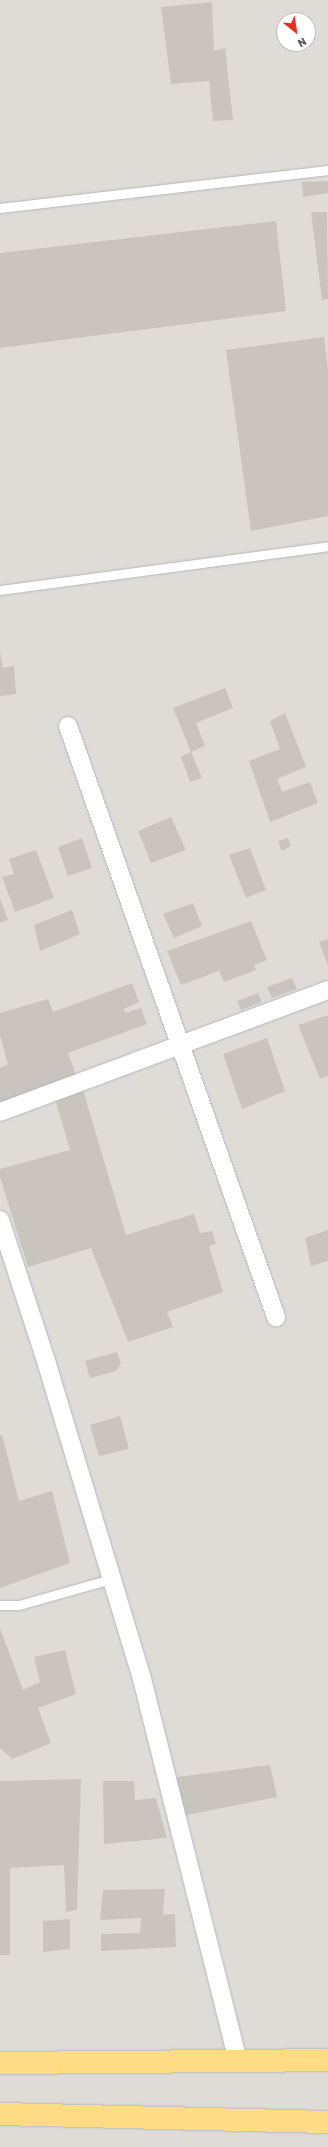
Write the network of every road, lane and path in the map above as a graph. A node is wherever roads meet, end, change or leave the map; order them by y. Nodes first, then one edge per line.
1 (328, 170) edge
2 (0, 208) edge
3 (328, 546) edge
4 (0, 590) edge
5 (68, 726) dead end
6 (328, 990) edge
7 (182, 1044) junction
8 (0, 1112) edge
9 (0, 1220) edge
10 (276, 1317) dead end
11 (112, 1579) junction
12 (0, 1605) edge
13 (328, 2060) edge
14 (238, 2061) junction
15 (0, 2063) edge
16 (0, 2114) edge
17 (328, 2122) edge

1 - 2 lane
3 - 4 lane
5 - 7 street
6 - 7 street
7 - 8 street
7 - 10 street
9 - 11 street
11 - 12 lane
11 - 14 street
13 - 14 highway
14 - 15 highway
16 - 17 highway

